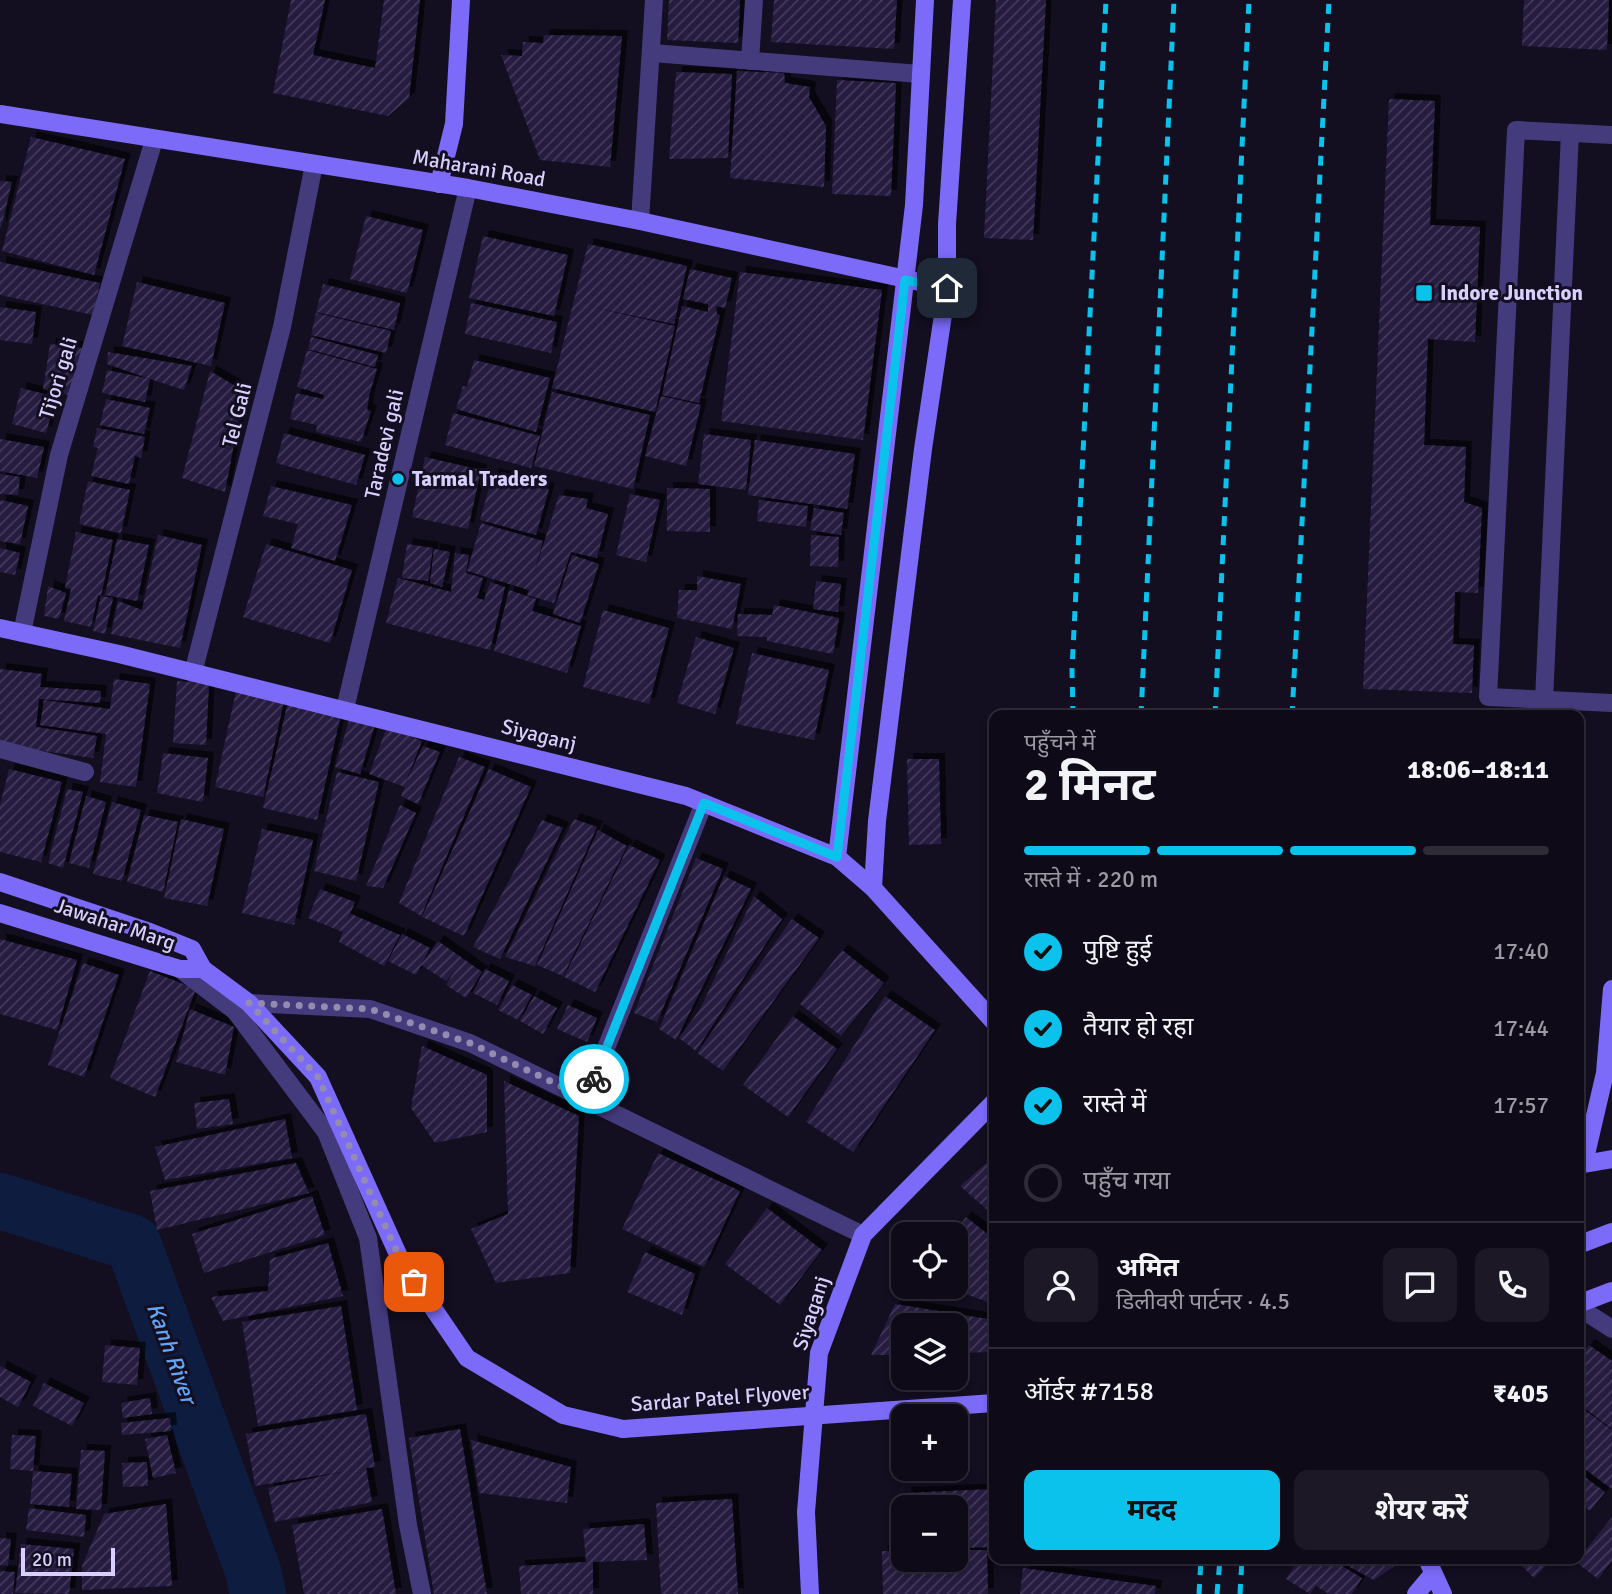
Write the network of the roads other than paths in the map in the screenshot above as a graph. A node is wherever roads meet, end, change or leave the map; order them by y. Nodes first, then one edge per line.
1 (461, 0) edge
2 (654, 0) edge
3 (754, 0) edge
4 (925, 0) edge
5 (962, 0) edge
6 (652, 53) junction
7 (750, 61) junction
8 (920, 74) junction
9 (0, 114) edge
10 (1570, 133) junction
11 (1612, 135) edge
12 (153, 140) junction
13 (314, 164) junction
14 (439, 184) junction
15 (468, 188) junction
16 (640, 220) junction
17 (905, 280) junction
18 (947, 288) junction
19 (0, 628) edge
20 (22, 633) junction
21 (193, 673) junction
22 (1544, 700) junction
23 (1612, 704) edge
24 (345, 709) junction
25 (0, 749) edge
26 (85, 772) dead end
27 (704, 803) junction
28 (837, 857) junction
29 (0, 882) edge
30 (873, 888) junction
31 (0, 913) edge
32 (180, 969) junction
33 (203, 969) junction
34 (1612, 989) edge
35 (249, 1003) junction
36 (989, 1016) edge
37 (586, 1098) junction
38 (989, 1107) edge
39 (1584, 1153) edge
40 (1612, 1159) edge
41 (1584, 1164) edge
42 (1612, 1232) edge
43 (863, 1235) junction
44 (1584, 1243) edge
45 (1612, 1291) edge
46 (1584, 1303) edge
47 (1584, 1310) edge
48 (1612, 1329) edge
49 (989, 1403) edge
50 (1430, 1567) edge
51 (422, 1594) edge
52 (810, 1594) edge
53 (1416, 1594) edge
54 (1443, 1594) edge

1 - 14 street
2 - 6 street
3 - 7 street
4 - 8 street
5 - 18 street
6 - 7 street
6 - 16 street
7 - 8 street
8 - 17 street
9 - 12 street, Maharani Road
10 - 11 street
10 - 22 street
10 - 22 street
12 - 13 street, Maharani Road
12 - 20 street, Tijori gali
13 - 14 street, Maharani Road
13 - 21 street, Tel Gali
14 - 15 street, Maharani Road
15 - 16 street, Maharani Road
15 - 24 street, Taradevi gali
16 - 17 street, Maharani Road
17 - 18 street, Maharani Road
17 - 28 street
18 - 30 street
19 - 20 street, Siyaganj
20 - 21 street, Siyaganj
21 - 24 street, Siyaganj
22 - 23 street
24 - 27 street, Siyaganj
25 - 26 street
27 - 28 street, Siyaganj
27 - 37 street
28 - 30 street, Siyaganj
29 - 33 street
30 - 36 street, Siyaganj
31 - 32 street, Jawahar Marg
32 - 33 street, Jawahar Marg
32 - 51 street
33 - 35 street
34 - 39 street
35 - 37 street
35 - 49 street, Sardar Patel Flyover, bridge
37 - 43 street
38 - 43 street, Siyaganj
40 - 41 street
42 - 44 street
43 - 52 street, Siyaganj
45 - 46 street
47 - 48 street
50 - 53 street
50 - 54 street

